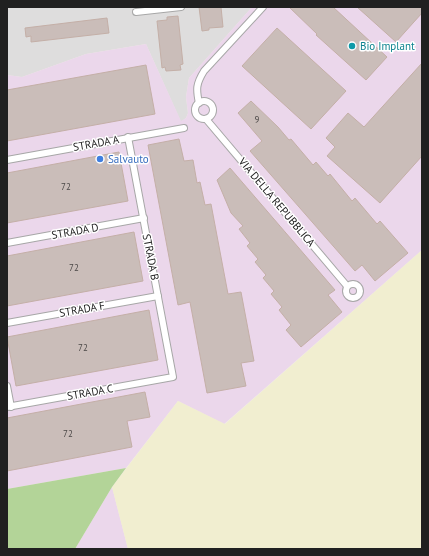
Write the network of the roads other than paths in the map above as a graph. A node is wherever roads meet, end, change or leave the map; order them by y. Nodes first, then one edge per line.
1 (181, 7) edge
2 (263, 7) edge
3 (136, 12) dead end
4 (199, 103) junction
5 (206, 119) junction
6 (184, 128) dead end
7 (128, 137) junction
8 (7, 160) edge
9 (144, 218) junction
10 (7, 243) edge
11 (347, 286) dead end
12 (158, 296) junction
13 (7, 323) edge
14 (173, 377) joint
15 (7, 386) edge
16 (9, 407) edge

1 - 3 street
2 - 4 street
4 - 5 street
4 - 5 street
5 - 11 street, VIA DELLA REPUBBLICA
6 - 7 street, STRADA A
7 - 8 street, STRADA A
7 - 9 street, STRADA B
9 - 10 street, STRADA D
9 - 12 street, STRADA B
12 - 13 street, STRADA F
12 - 14 street, STRADA B
14 - 16 street, STRADA C
15 - 16 street

